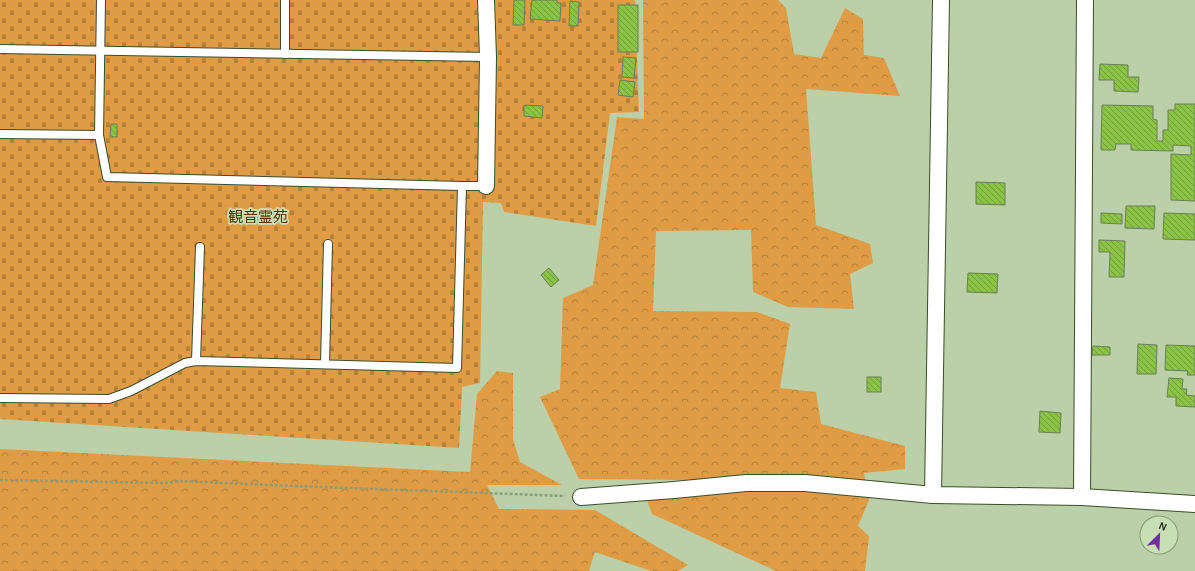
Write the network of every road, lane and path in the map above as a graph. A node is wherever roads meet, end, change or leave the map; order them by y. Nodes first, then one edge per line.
1 (101, 0) edge
2 (285, 0) edge
3 (486, 0) edge
4 (941, 0) edge
5 (1085, 0) edge
6 (0, 49) edge
7 (100, 50) junction
8 (284, 54) junction
9 (488, 57) junction
10 (0, 134) edge
11 (99, 135) junction
12 (462, 186) junction
13 (486, 186) joint
14 (328, 244) dead end
15 (200, 247) dead end
16 (196, 361) junction
17 (325, 364) junction
18 (0, 398) edge
19 (0, 480) edge
20 (933, 495) junction
21 (581, 497) joint
22 (1082, 497) junction
23 (1195, 504) edge

1 - 7 lane
2 - 8 lane
3 - 9 street
4 - 20 street
5 - 22 street
6 - 7 lane
7 - 8 lane
7 - 11 lane
8 - 9 lane
9 - 13 street
10 - 11 lane
11 - 12 lane
12 - 13 lane
12 - 17 lane
14 - 17 lane
15 - 16 lane
16 - 17 lane
16 - 18 lane
19 - 21 path
20 - 21 street
20 - 22 street
22 - 23 street

